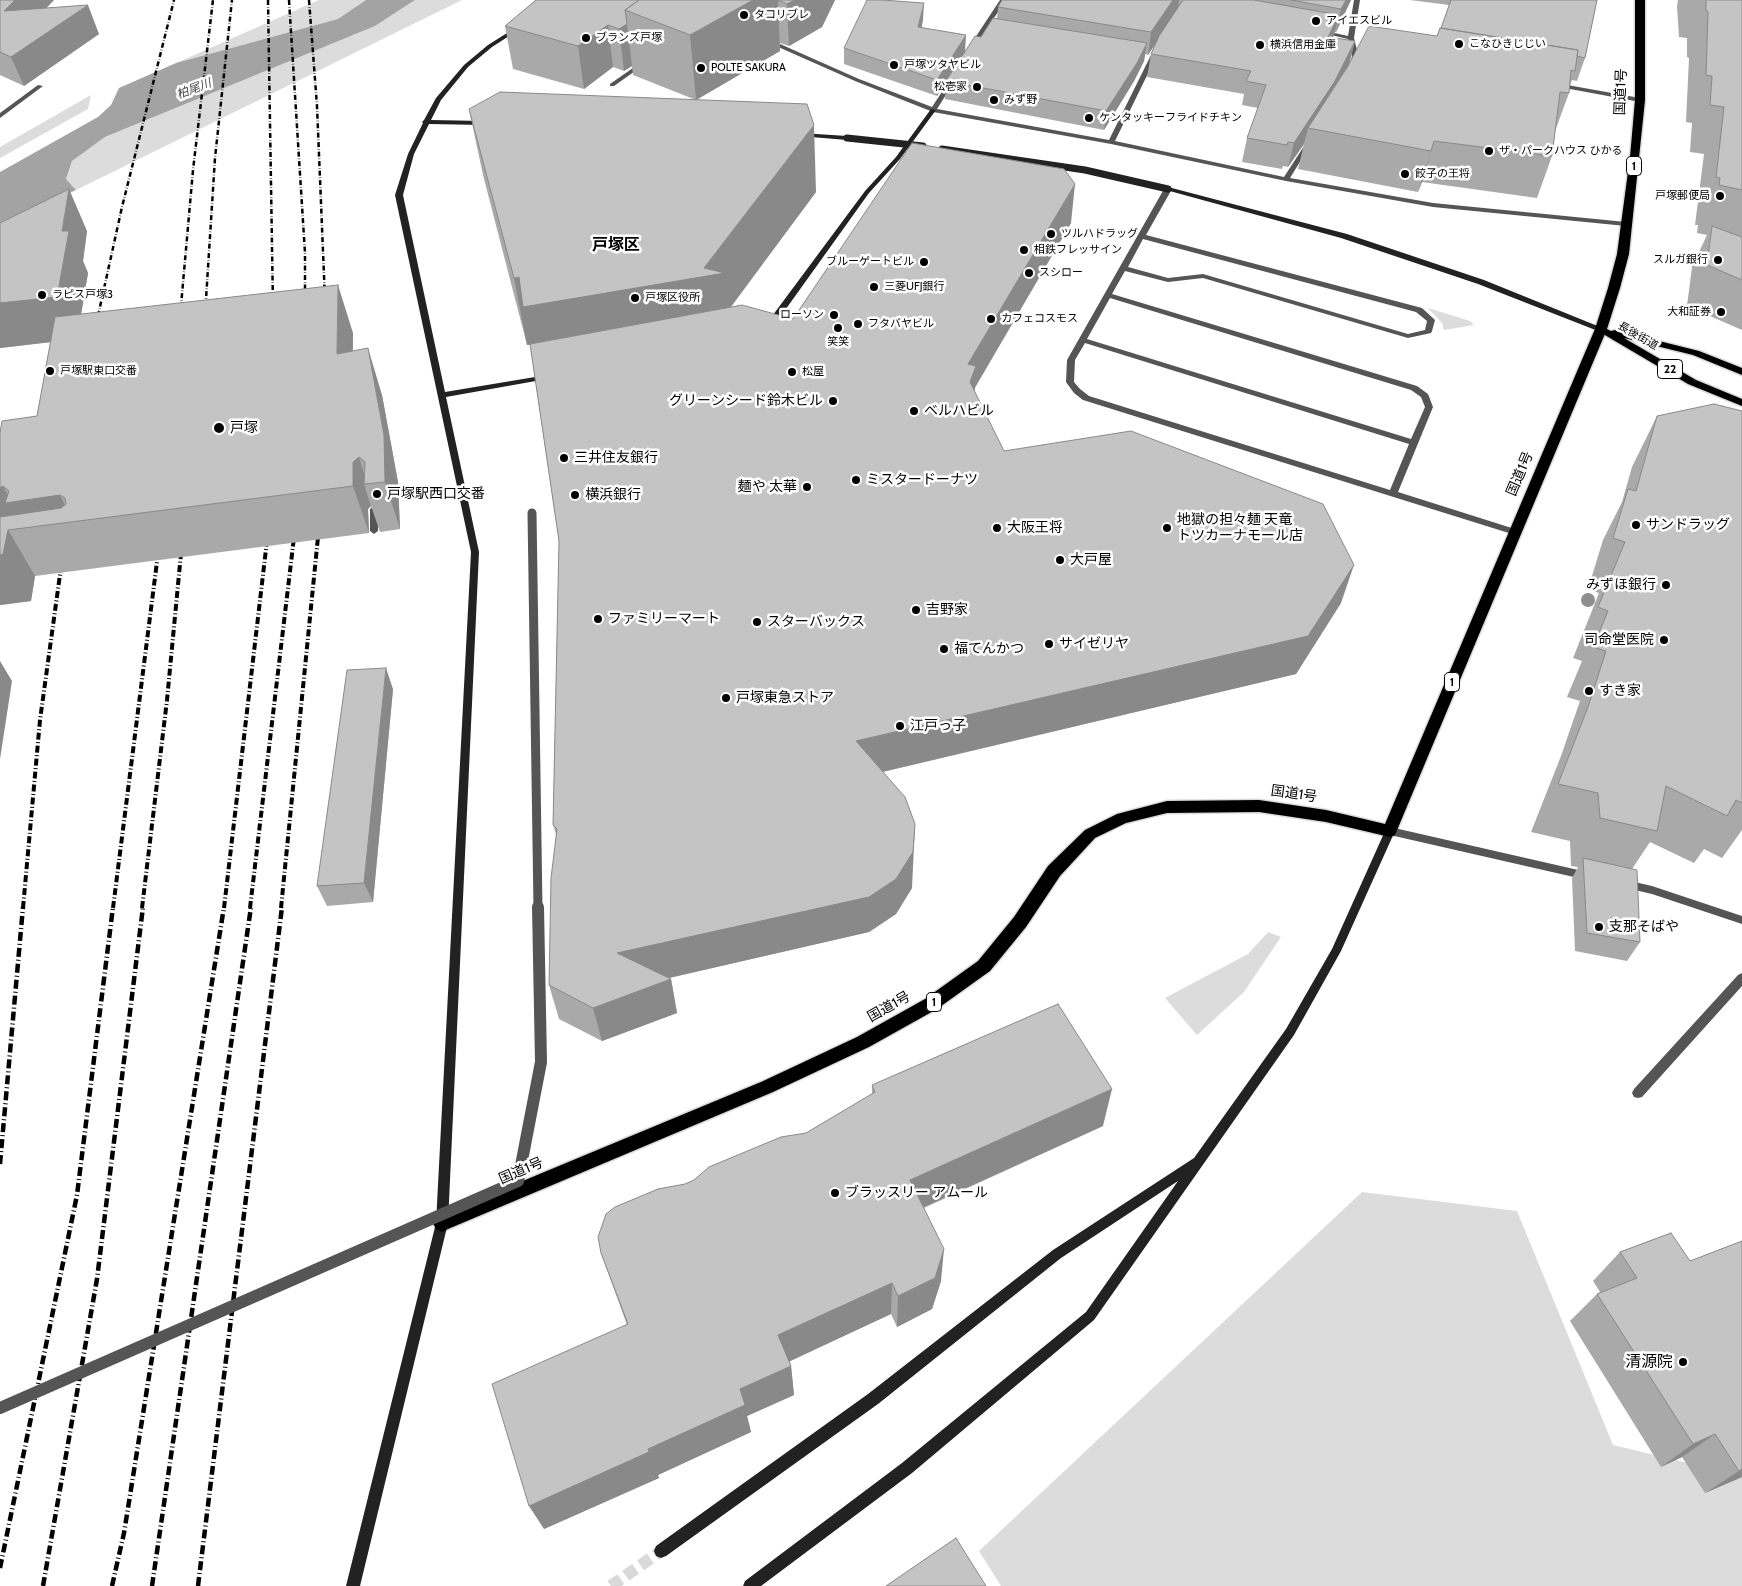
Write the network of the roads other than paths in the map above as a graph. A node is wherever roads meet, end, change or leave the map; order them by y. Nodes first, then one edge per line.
1 (1003, 0) edge
2 (1358, 0) edge
3 (1640, 0) edge
4 (521, 26) edge
5 (984, 31) junction
6 (1312, 31) edge
7 (993, 33) edge
8 (1351, 38) junction
9 (766, 40) dead end
10 (1161, 44) edge
11 (969, 53) edge
12 (1355, 54) junction
13 (1364, 55) edge
14 (651, 56) edge
15 (1142, 58) edge
16 (1151, 59) junction
17 (959, 69) edge
18 (1350, 74) edge
19 (1550, 84) edge
20 (612, 85) dead end
21 (40, 86) dead end
22 (1640, 100) junction
23 (934, 110) junction
24 (0, 116) edge
25 (425, 122) junction
26 (490, 123) edge
27 (788, 134) edge
28 (1312, 138) edge
29 (1111, 142) junction
30 (928, 147) edge
31 (937, 148) edge
32 (1286, 179) junction
33 (1168, 188) junction
34 (1626, 224) junction
35 (1141, 236) junction
36 (1123, 268) junction
37 (1108, 295) junction
38 (1601, 329) junction
39 (765, 332) edge
40 (1083, 340) junction
41 (1742, 372) edge
42 (560, 375) edge
43 (442, 395) junction
44 (1742, 403) edge
45 (1414, 443) junction
46 (1393, 494) junction
47 (374, 509) edge
48 (532, 513) dead end
49 (374, 532) edge
50 (1515, 532) junction
51 (1390, 831) junction
52 (1594, 877) edge
53 (1613, 881) edge
54 (1742, 920) edge
55 (1742, 978) edge
56 (1638, 1093) dead end
57 (1199, 1161) junction
58 (442, 1223) junction
59 (0, 1408) edge
60 (661, 1551) tunnel mouth
61 (353, 1586) edge
62 (750, 1586) edge

1 - 5 street
2 - 8 street
3 - 22 highway, 国道1号 / 1
4 - 25 street
5 - 7 street
5 - 11 street
6 - 8 street
8 - 12 street
9 - 23 street
10 - 16 street
12 - 13 street
12 - 18 street
14 - 20 street
15 - 16 street
16 - 29 street
17 - 23 street
19 - 22 street
21 - 24 street
22 - 34 highway, 国道1号 / 1
23 - 29 street
23 - 39 street
25 - 26 street
25 - 43 street
27 - 30 street, bridge
28 - 32 street
29 - 32 street
31 - 33 street, bridge
32 - 34 street
33 - 35 street
33 - 38 street
34 - 38 highway, 国道1号 / 1
35 - 36 street
35 - 36 street
36 - 37 street
37 - 40 street
37 - 45 street
38 - 41 main road, 長後街道 / 22
38 - 44 main road, 長後街道 / 22
38 - 50 highway, 国道1号 / 1
40 - 45 street
40 - 46 street
42 - 43 street
43 - 58 street
45 - 46 street
46 - 50 street
47 - 49 street
48 - 59 street, bridge
50 - 51 highway, 国道1号 / 1
51 - 52 street
51 - 57 street
51 - 58 highway, 国道1号 / 1
53 - 54 street
55 - 56 street
57 - 60 street
57 - 62 street
58 - 61 street

